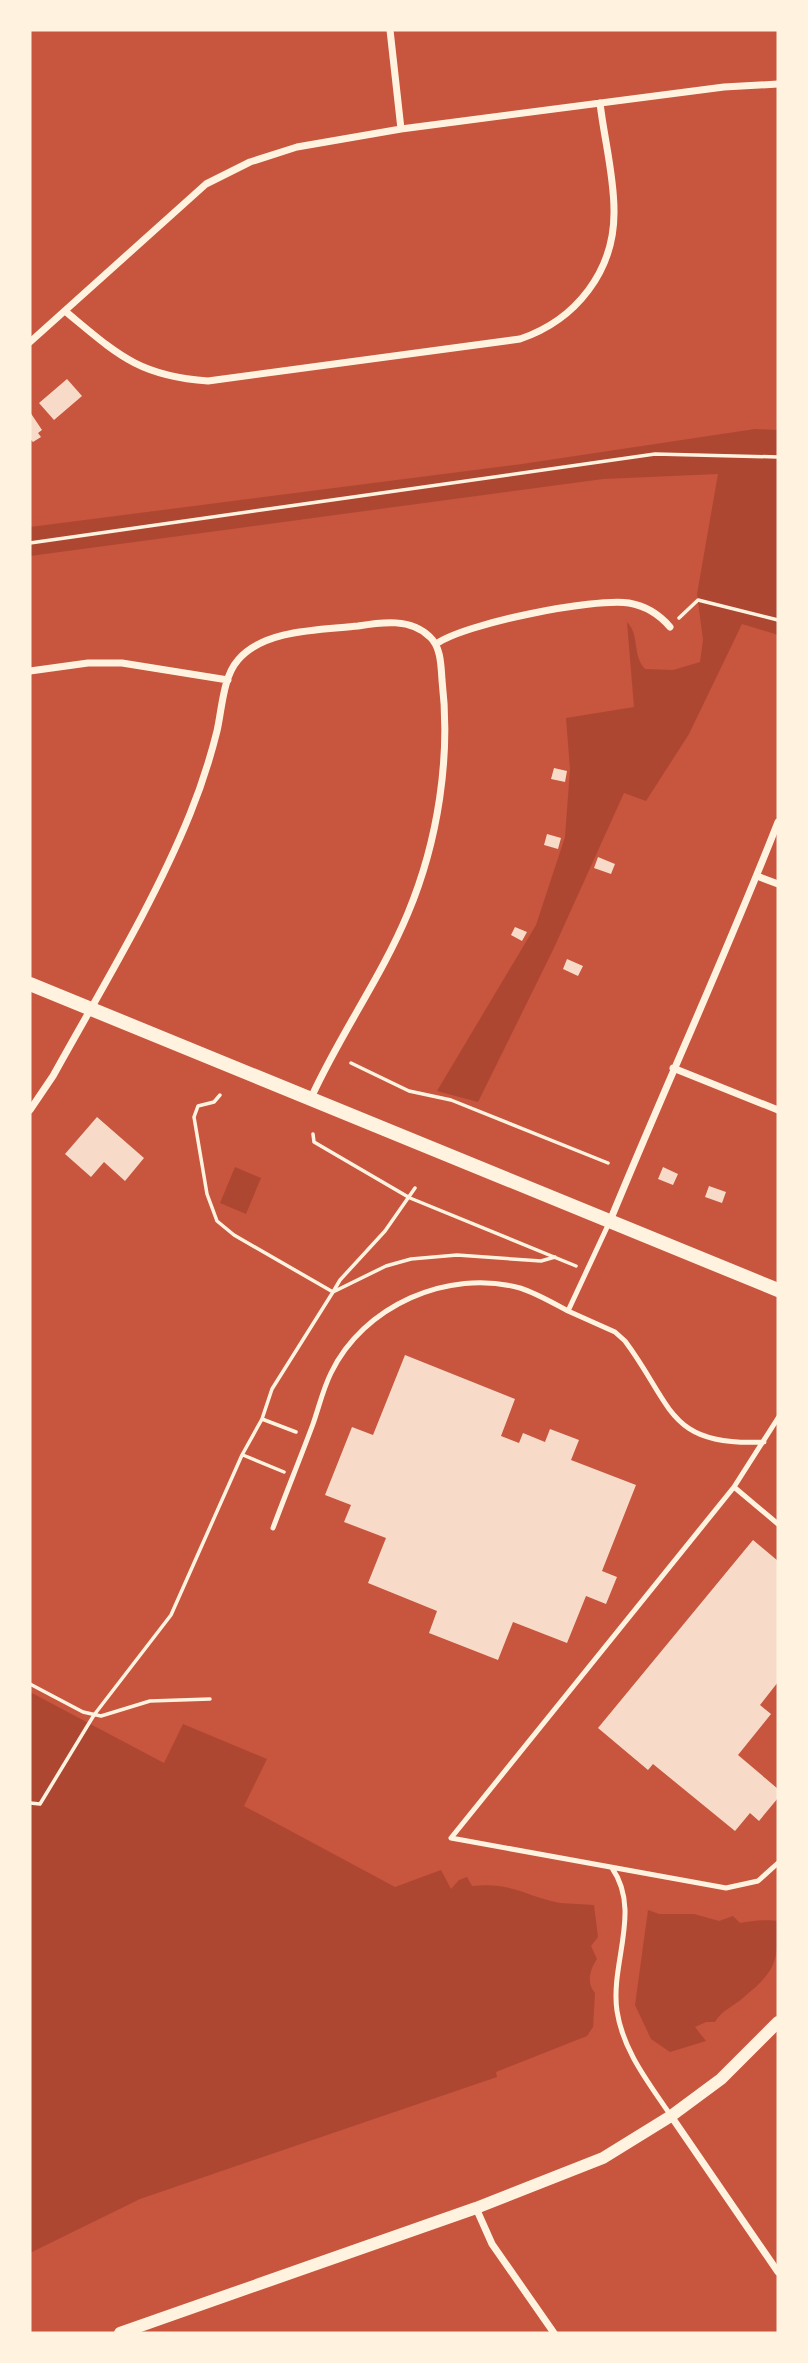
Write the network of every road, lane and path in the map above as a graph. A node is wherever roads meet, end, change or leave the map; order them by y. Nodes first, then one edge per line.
1 (390, 30) edge
2 (778, 84) edge
3 (600, 103) junction
4 (401, 129) junction
5 (65, 311) junction
6 (30, 342) edge
7 (778, 457) edge
8 (30, 543) edge
9 (778, 620) edge
10 (670, 626) joint
11 (436, 644) junction
12 (30, 671) edge
13 (228, 680) junction
14 (778, 822) edge
15 (757, 876) junction
16 (778, 884) edge
17 (30, 984) edge
18 (89, 1008) junction
19 (351, 1063) dead end
20 (673, 1068) junction
21 (220, 1096) dead end
22 (311, 1098) junction
23 (452, 1100) junction
24 (449, 1109) dead end
25 (30, 1110) edge
26 (778, 1110) edge
27 (313, 1134) dead end
28 (608, 1164) dead end
29 (415, 1188) dead end
30 (410, 1198) junction
31 (610, 1221) junction
32 (555, 1257) junction
33 (587, 1270) junction
34 (778, 1290) edge
35 (333, 1292) junction
36 (568, 1311) junction
37 (778, 1418) edge
38 (262, 1419) junction
39 (778, 1426) edge
40 (296, 1432) dead end
41 (764, 1442) junction
42 (242, 1455) junction
43 (281, 1470) dead end
44 (734, 1488) junction
45 (778, 1524) edge
46 (273, 1528) dead end
47 (30, 1684) edge
48 (210, 1699) dead end
49 (94, 1715) junction
50 (30, 1804) edge
51 (778, 1863) edge
52 (612, 1868) junction
53 (778, 2022) edge
54 (671, 2116) junction
55 (476, 2208) junction
56 (778, 2272) edge
57 (120, 2333) edge
58 (554, 2333) edge

1 - 4 street
2 - 3 street
3 - 4 street
3 - 5 street
4 - 5 street
5 - 6 street
7 - 8 path
9 - 10 path
10 - 11 street
11 - 13 street
11 - 22 street
12 - 13 street
13 - 18 street
14 - 15 street
15 - 16 street
15 - 20 street
17 - 18 main road
18 - 22 main road
18 - 25 street
19 - 23 path
20 - 26 street
20 - 31 street
21 - 35 path
22 - 31 main road
23 - 24 path
23 - 28 path
27 - 30 path
29 - 30 path
30 - 32 path
30 - 35 path
31 - 33 lane
31 - 34 main road
32 - 33 path
32 - 35 path
33 - 36 lane
35 - 38 path
36 - 41 lane
36 - 46 lane
37 - 41 lane
38 - 40 path
38 - 42 path
39 - 41 lane
41 - 44 lane
42 - 43 path
42 - 49 path
44 - 45 lane
44 - 52 lane
47 - 49 path
48 - 49 path
49 - 50 path
51 - 52 lane
52 - 54 lane
53 - 54 street
54 - 55 street
54 - 56 street
55 - 57 street
55 - 58 street

